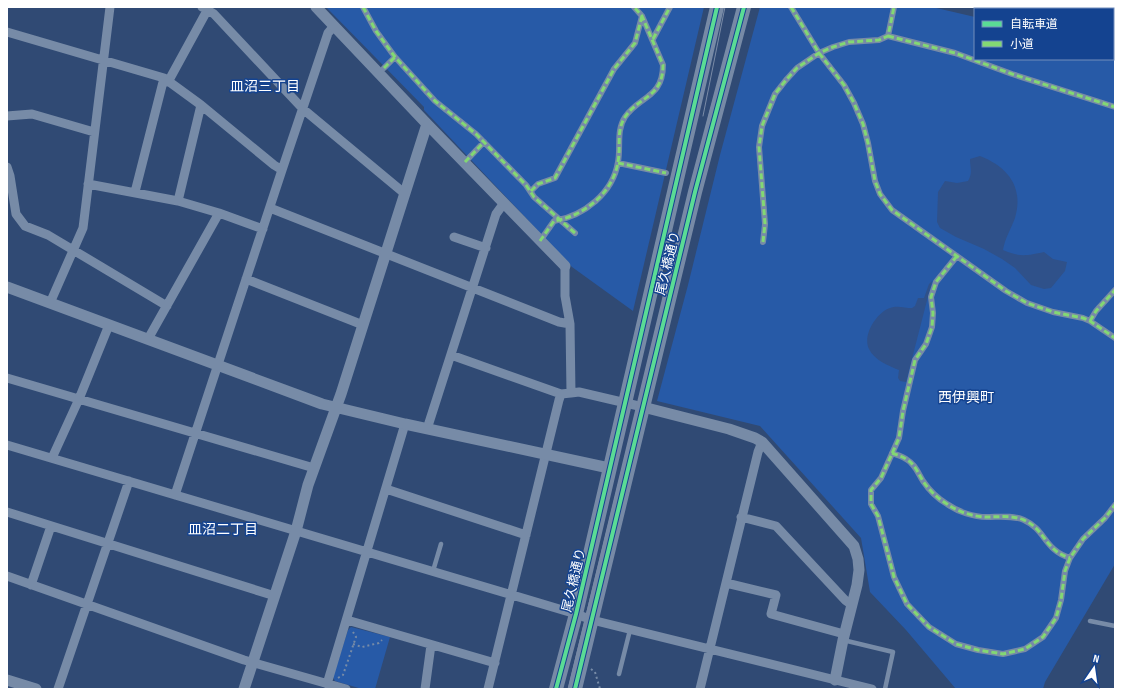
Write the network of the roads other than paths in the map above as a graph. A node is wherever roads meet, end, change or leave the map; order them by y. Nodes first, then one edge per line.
1 (110, 7) edge
2 (316, 7) edge
3 (363, 7) edge
4 (634, 7) edge
5 (670, 7) edge
6 (717, 7) edge
7 (744, 7) edge
8 (791, 7) edge
9 (894, 7) edge
10 (206, 8) edge
11 (642, 16) junction
12 (334, 26) junction
13 (7, 32) edge
14 (888, 36) junction
15 (653, 40) junction
16 (819, 53) junction
17 (395, 57) junction
18 (104, 60) junction
19 (384, 68) dead end
20 (166, 80) junction
21 (201, 105) junction
22 (1115, 107) edge
23 (303, 109) junction
24 (7, 116) edge
25 (427, 124) junction
26 (94, 132) junction
27 (484, 142) junction
28 (465, 162) junction
29 (618, 163) junction
30 (7, 167) edge
31 (282, 170) junction
32 (666, 173) dead end
33 (88, 184) junction
34 (531, 191) junction
35 (136, 192) junction
36 (404, 193) junction
37 (178, 201) junction
38 (504, 203) junction
39 (270, 208) junction
40 (219, 213) junction
41 (561, 220) junction
42 (263, 229) junction
43 (575, 233) dead end
44 (454, 237) dead end
45 (540, 241) junction
46 (763, 242) dead end
47 (486, 248) junction
48 (73, 250) junction
49 (385, 254) junction
50 (957, 256) junction
51 (565, 266) joint
52 (246, 279) junction
53 (7, 287) edge
54 (473, 288) junction
55 (1115, 290) edge
56 (50, 303) junction
57 (167, 306) junction
58 (1090, 321) junction
59 (570, 324) junction
60 (109, 325) junction
61 (363, 325) junction
62 (1115, 338) edge
63 (148, 339) junction
64 (451, 355) junction
65 (217, 364) junction
66 (7, 378) edge
67 (566, 393) junction
68 (79, 399) junction
69 (626, 403) junction
70 (643, 407) junction
71 (336, 408) junction
72 (405, 424) junction
73 (427, 429) junction
74 (195, 432) junction
75 (762, 442) junction
76 (7, 445) edge
77 (892, 453) junction
78 (546, 454) junction
79 (52, 458) junction
80 (314, 468) junction
81 (609, 468) junction
82 (129, 481) junction
83 (386, 489) junction
84 (175, 495) junction
85 (1115, 505) edge
86 (7, 512) edge
87 (741, 517) junction
88 (51, 526) junction
89 (296, 531) junction
90 (526, 535) junction
91 (107, 543) junction
92 (441, 544) dead end
93 (367, 552) junction
94 (1070, 558) junction
95 (433, 571) junction
96 (7, 576) edge
97 (726, 583) junction
98 (31, 585) junction
99 (511, 595) junction
100 (275, 596) junction
101 (87, 604) junction
102 (852, 605) junction
103 (576, 614) junction
104 (347, 620) junction
105 (592, 620) junction
106 (1090, 621) dead end
107 (1115, 626) edge
108 (630, 630) junction
109 (843, 637) junction
110 (431, 644) junction
111 (710, 650) junction
112 (253, 663) junction
113 (495, 663) junction
114 (619, 674) dead end
115 (7, 680) edge
116 (327, 684) junction
117 (834, 684) edge
118 (36, 689) edge
119 (58, 689) edge
120 (244, 689) edge
121 (346, 689) edge
122 (426, 689) edge
123 (488, 689) edge
124 (556, 689) edge
125 (575, 689) edge
126 (700, 689) edge
127 (872, 689) edge
128 (885, 689) edge

1 - 18 street
2 - 12 street
3 - 17 street
4 - 11 street
5 - 15 street
6 - 69 main road, 尾久橋通り
7 - 70 main road, 尾久橋通り
8 - 16 street
9 - 14 street
10 - 20 street
10 - 23 street
11 - 15 street
11 - 34 street
12 - 23 street
12 - 25 street
13 - 18 street
14 - 16 street
14 - 22 street
15 - 29 street
16 - 46 street
16 - 50 street
17 - 19 street
17 - 27 street
18 - 20 street
18 - 26 street
20 - 21 street
20 - 35 street
21 - 31 street
21 - 37 street
23 - 31 street
23 - 36 street
24 - 26 street
25 - 28 street
25 - 36 street
26 - 33 street
27 - 28 street
27 - 34 street
28 - 38 street
29 - 32 street
29 - 41 street
30 - 48 street
31 - 39 street
33 - 35 street
33 - 48 street
34 - 41 street
35 - 37 street
36 - 49 street
37 - 40 street
38 - 45 street
38 - 47 street
39 - 42 street
39 - 49 street
40 - 42 street
40 - 57 street
41 - 43 street
41 - 45 street
42 - 52 street
44 - 47 street
45 - 51 street
47 - 54 street
48 - 56 street
48 - 57 street
49 - 54 street
49 - 61 street
50 - 58 street
50 - 77 street
51 - 59 street
52 - 61 street
52 - 65 street
53 - 56 street
54 - 59 street
54 - 64 street
55 - 58 street
56 - 60 street
57 - 63 street
58 - 62 street
59 - 67 street
60 - 63 street
60 - 68 street
61 - 71 street
63 - 65 street
64 - 67 street
64 - 73 street
65 - 71 street
65 - 74 street
66 - 68 street
67 - 69 street
67 - 78 street
68 - 74 street
68 - 79 street
69 - 70 street
69 - 81 main road, 尾久橋通り
70 - 75 street
70 - 105 main road, 尾久橋通り
71 - 72 street
71 - 80 street
72 - 73 street
72 - 83 street
73 - 78 street
74 - 80 street
74 - 84 street
75 - 87 street
75 - 102 street
76 - 79 street
77 - 94 street
77 - 94 street
78 - 81 street
78 - 90 street
79 - 82 street
80 - 89 street
81 - 103 main road, 尾久橋通り
82 - 84 street
82 - 91 street
83 - 90 street
83 - 93 street
84 - 89 street
85 - 94 street
86 - 88 street
87 - 97 street
87 - 102 street
88 - 91 street
88 - 98 street
89 - 93 street
89 - 100 street
90 - 99 street
91 - 100 street
91 - 101 street
92 - 95 lane
93 - 95 street
93 - 104 street
95 - 99 street
96 - 98 street
97 - 109 street
97 - 111 street
98 - 101 street
99 - 103 street
99 - 113 street
100 - 112 street
101 - 112 street
101 - 119 street
102 - 109 street
103 - 105 street
103 - 124 main road, 尾久橋通り
104 - 110 street
104 - 116 street
105 - 108 street
105 - 125 main road, 尾久橋通り
106 - 107 lane
108 - 111 street
108 - 114 lane
109 - 117 street
109 - 128 lane
110 - 113 street
110 - 122 street
111 - 117 street
111 - 126 street
112 - 116 street
112 - 120 street
113 - 123 street
115 - 118 street
116 - 121 street
117 - 127 street

